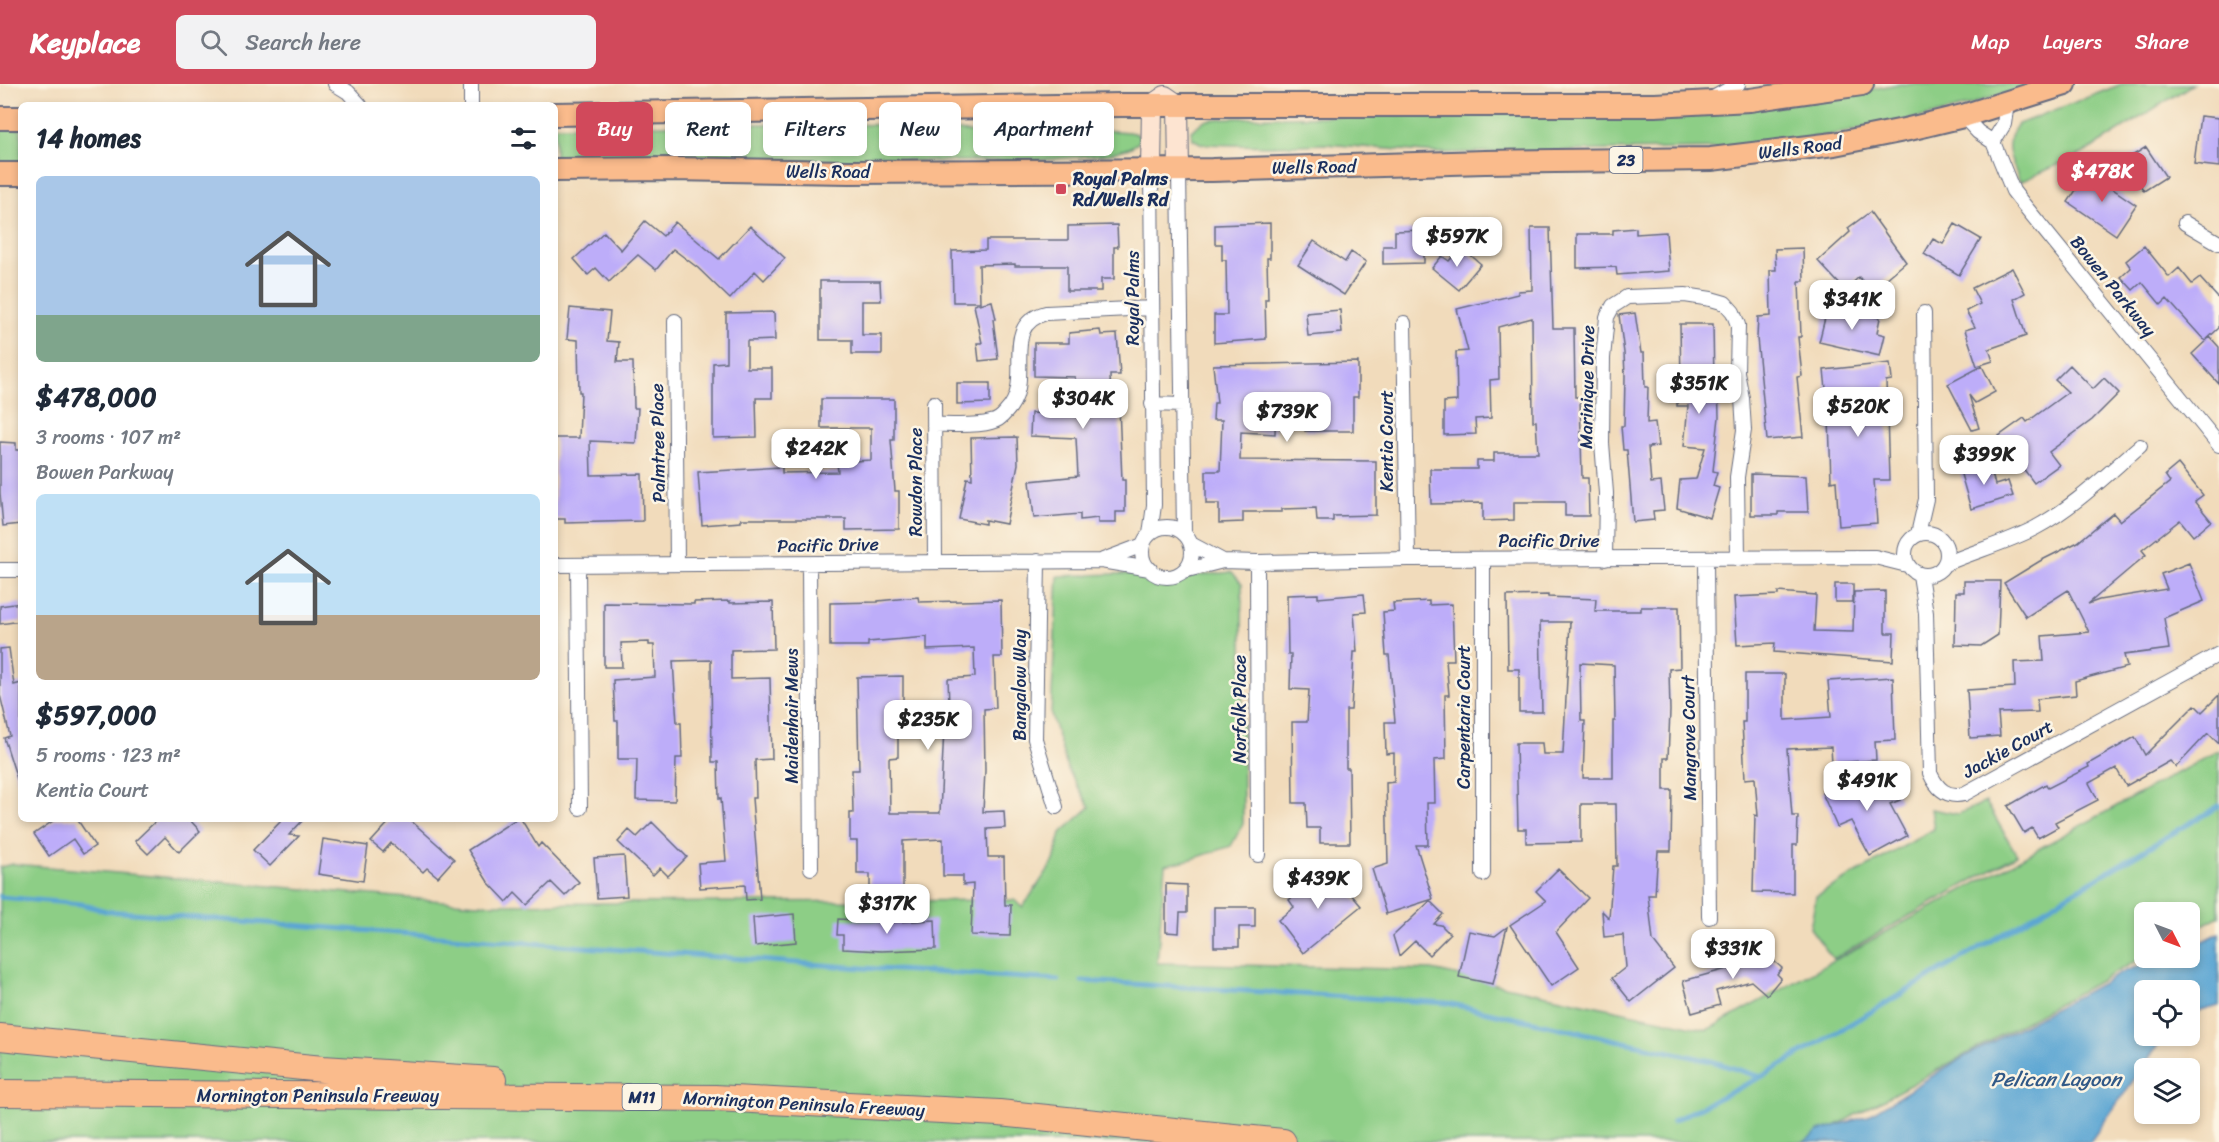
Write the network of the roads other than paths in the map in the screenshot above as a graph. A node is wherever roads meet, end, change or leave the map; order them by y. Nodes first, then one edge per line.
1 (335, 84) edge
2 (471, 84) edge
3 (1738, 84) edge
4 (1862, 84) edge
5 (2065, 84) edge
6 (1165, 97) edge
7 (357, 102) edge
8 (471, 102) edge
9 (2007, 103) junction
10 (1700, 104) junction
11 (558, 114) edge
12 (1963, 116) junction
13 (0, 118) edge
14 (18, 118) edge
15 (1993, 142) junction
16 (558, 170) edge
17 (1151, 170) junction
18 (1179, 170) junction
19 (0, 174) edge
20 (18, 174) edge
21 (2185, 223) dead end
22 (2219, 243) edge
23 (1151, 308) junction
24 (1924, 313) dead end
25 (675, 321) dead end
26 (1404, 323) dead end
27 (934, 403) dead end
28 (1152, 404) junction
29 (1182, 405) junction
30 (934, 425) junction
31 (2219, 445) edge
32 (2140, 446) dead end
33 (1926, 499) junction
34 (1918, 534) junction
35 (1188, 539) junction
36 (1147, 540) junction
37 (1941, 540) junction
38 (1905, 548) junction
39 (1982, 548) junction
40 (1875, 557) junction
41 (1408, 559) junction
42 (1483, 559) junction
43 (1605, 559) junction
44 (1706, 559) junction
45 (1738, 559) junction
46 (935, 561) junction
47 (1038, 561) junction
48 (1101, 561) junction
49 (1223, 561) junction
50 (1257, 562) junction
51 (677, 564) junction
52 (809, 564) junction
53 (1945, 564) junction
54 (558, 565) edge
55 (578, 565) junction
56 (1907, 565) junction
57 (1150, 569) junction
58 (0, 570) edge
59 (18, 570) edge
60 (1183, 571) junction
61 (1926, 575) junction
62 (2219, 654) edge
63 (1056, 807) dead end
64 (580, 808) dead end
65 (1258, 855) dead end
66 (811, 868) dead end
67 (1483, 874) dead end
68 (1709, 916) dead end
69 (0, 1037) edge
70 (0, 1093) edge
71 (715, 1098) junction
72 (1283, 1142) edge

1 - 7 street
2 - 8 street
3 - 10 street
4 - 10 main road
5 - 9 main road, Wells Road / 23
6 - 10 main road
6 - 11 main road
6 - 17 street
6 - 18 street
9 - 12 main road, Wells Road / 23
9 - 15 street
12 - 15 street, Bowen Parkway
12 - 18 main road, Wells Road / 23
13 - 14 main road
15 - 31 street, Bowen Parkway
16 - 17 main road, Wells Road / 23
17 - 18 main road, Wells Road / 23
17 - 23 street, Royal Palms
18 - 29 street
19 - 20 main road
21 - 22 street
23 - 28 street, Royal Palms
23 - 30 street
24 - 33 street
25 - 51 street, Palmtree Place
26 - 41 street, Kentia Court
27 - 30 street, Rowdon Place
28 - 29 street
28 - 36 street, Royal Palms
29 - 35 street
30 - 46 street, Rowdon Place
32 - 39 street
33 - 34 street
33 - 37 street
34 - 37 street
34 - 38 street
35 - 36 street
35 - 49 street, Pacific Drive
35 - 60 street
36 - 48 street, Pacific Drive
36 - 57 street
37 - 39 street
37 - 53 street
38 - 40 street, Pacific Drive
38 - 56 street
39 - 53 street
40 - 45 street, Pacific Drive
40 - 56 street, Pacific Drive
41 - 42 street, Pacific Drive
41 - 50 street, Pacific Drive
42 - 43 street, Pacific Drive
42 - 67 street, Carpentaria Court
43 - 44 street, Pacific Drive
43 - 45 street, Marinique Drive
44 - 45 street, Pacific Drive
44 - 68 street, Mangrove Court
46 - 47 street, Pacific Drive
46 - 52 street, Pacific Drive
47 - 48 street, Pacific Drive
47 - 63 street, Bangalow Way
48 - 57 street, Pacific Drive
49 - 50 street, Pacific Drive
49 - 60 street, Pacific Drive
50 - 65 street, Norfolk Place
51 - 52 street, Pacific Drive
51 - 55 street, Pacific Drive
52 - 66 street, Maidenhair Mews
53 - 61 street
54 - 55 street, Pacific Drive
55 - 64 street
56 - 61 street
57 - 60 street
58 - 59 street
61 - 62 street, Jackie Court
69 - 71 highway
70 - 71 highway, Mornington Peninsula Freeway / M11
71 - 72 highway, Mornington Peninsula Freeway / M11

